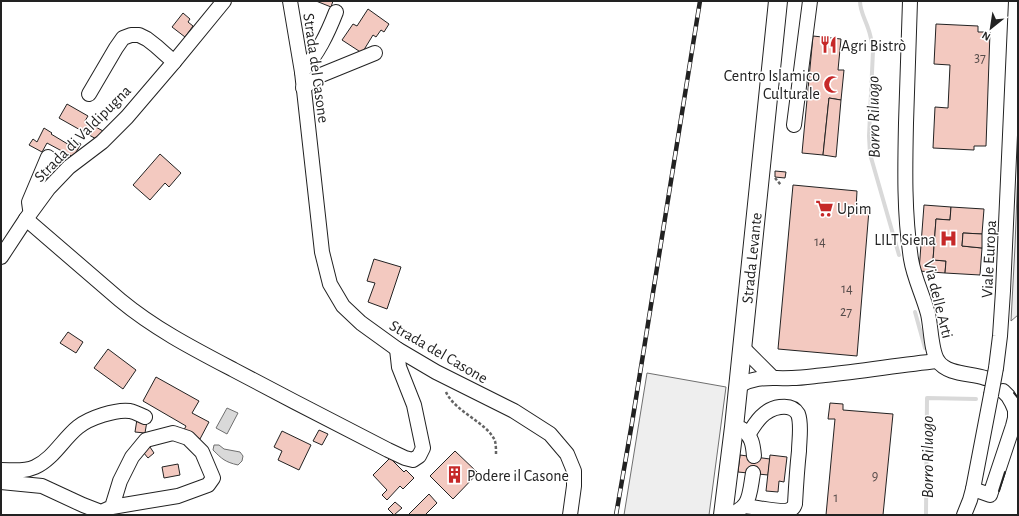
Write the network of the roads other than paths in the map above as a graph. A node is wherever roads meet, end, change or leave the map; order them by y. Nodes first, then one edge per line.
1 (224, 1) edge
2 (290, 1) edge
3 (778, 1) edge
4 (810, 1) edge
5 (910, 1) edge
6 (1016, 1) edge
7 (336, 12) dead end
8 (375, 53) dead end
9 (174, 62) junction
10 (302, 72) junction
11 (303, 88) junction
12 (89, 94) dead end
13 (794, 125) dead end
14 (48, 158) dead end
15 (28, 216) junction
16 (1, 257) edge
17 (742, 347) junction
18 (397, 350) junction
19 (937, 361) junction
20 (772, 377) junction
21 (985, 378) dead end
22 (738, 386) junction
23 (997, 393) junction
24 (145, 417) dead end
25 (741, 431) junction
26 (754, 456) dead end
27 (1, 470) edge
28 (753, 473) dead end
29 (1, 482) edge
30 (972, 489) junction
31 (745, 506) junction
32 (112, 507) junction
33 (570, 515) edge
34 (724, 515) edge
35 (964, 515) edge

1 - 9 street, Strada di Valdipugna
2 - 10 street, Strada del Casone
3 - 17 main road, Strada Levante
4 - 13 street
5 - 19 street, Via delle Arti
6 - 23 street, Viale Europa, bridge
7 - 10 street
8 - 11 street
9 - 12 street
9 - 15 street, Strada di Valdipugna
10 - 11 street, Strada del Casone
11 - 18 street, Strada del Casone
14 - 15 street
15 - 16 street, Strada di Valdipugna
15 - 18 street
17 - 20 street
17 - 22 main road, Strada Levante
18 - 33 street, Strada del Casone
19 - 20 street
19 - 21 street, Via delle Arti
20 - 22 street
22 - 25 main road, Strada Levante
23 - 30 street, Viale Europa
23 - 30 street
24 - 27 street
25 - 26 street
25 - 31 street
25 - 34 main road, Strada Levante
28 - 31 street
29 - 32 street
30 - 35 street, Viale Europa
31 - 34 street
32 - 32 street

